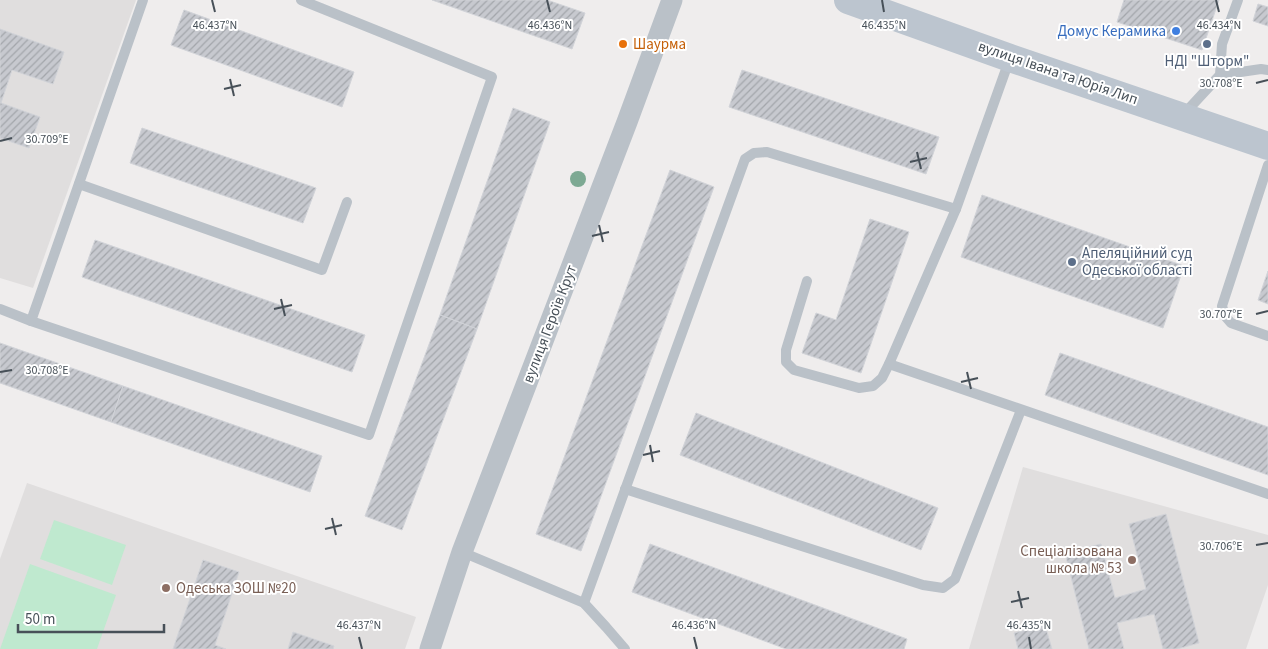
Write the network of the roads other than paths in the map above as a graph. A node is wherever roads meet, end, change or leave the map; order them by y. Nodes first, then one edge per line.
1 (143, 0) edge
2 (302, 0) edge
3 (672, 0) edge
4 (848, 0) edge
5 (1238, 0) edge
6 (1010, 58) junction
7 (1268, 70) edge
8 (1220, 75) junction
9 (1182, 116) junction
10 (1268, 146) edge
11 (1268, 164) edge
12 (79, 184) junction
13 (347, 202) dead end
14 (956, 209) junction
15 (807, 281) dead end
16 (0, 310) edge
17 (31, 321) junction
18 (1268, 336) edge
19 (889, 364) junction
20 (1021, 410) junction
21 (625, 489) junction
22 (1268, 494) edge
23 (462, 552) junction
24 (584, 602) junction
25 (430, 649) edge
26 (624, 649) edge

1 - 12 lane
2 - 17 lane
3 - 23 street, вулиця Героїв Крут
4 - 6 street, вулиця Івана та Юрія Лип
5 - 8 lane
6 - 9 street, вулиця Івана та Юрія Лип
6 - 14 lane
7 - 8 lane
8 - 9 lane
9 - 10 street, вулиця Івана та Юрія Лип
11 - 18 lane
12 - 13 lane
12 - 17 lane
14 - 19 lane
14 - 21 lane
15 - 19 lane
16 - 17 lane
19 - 20 lane
20 - 21 lane
20 - 22 lane
21 - 24 lane
23 - 24 lane
23 - 25 street, вулиця Героїв Крут
24 - 26 lane

